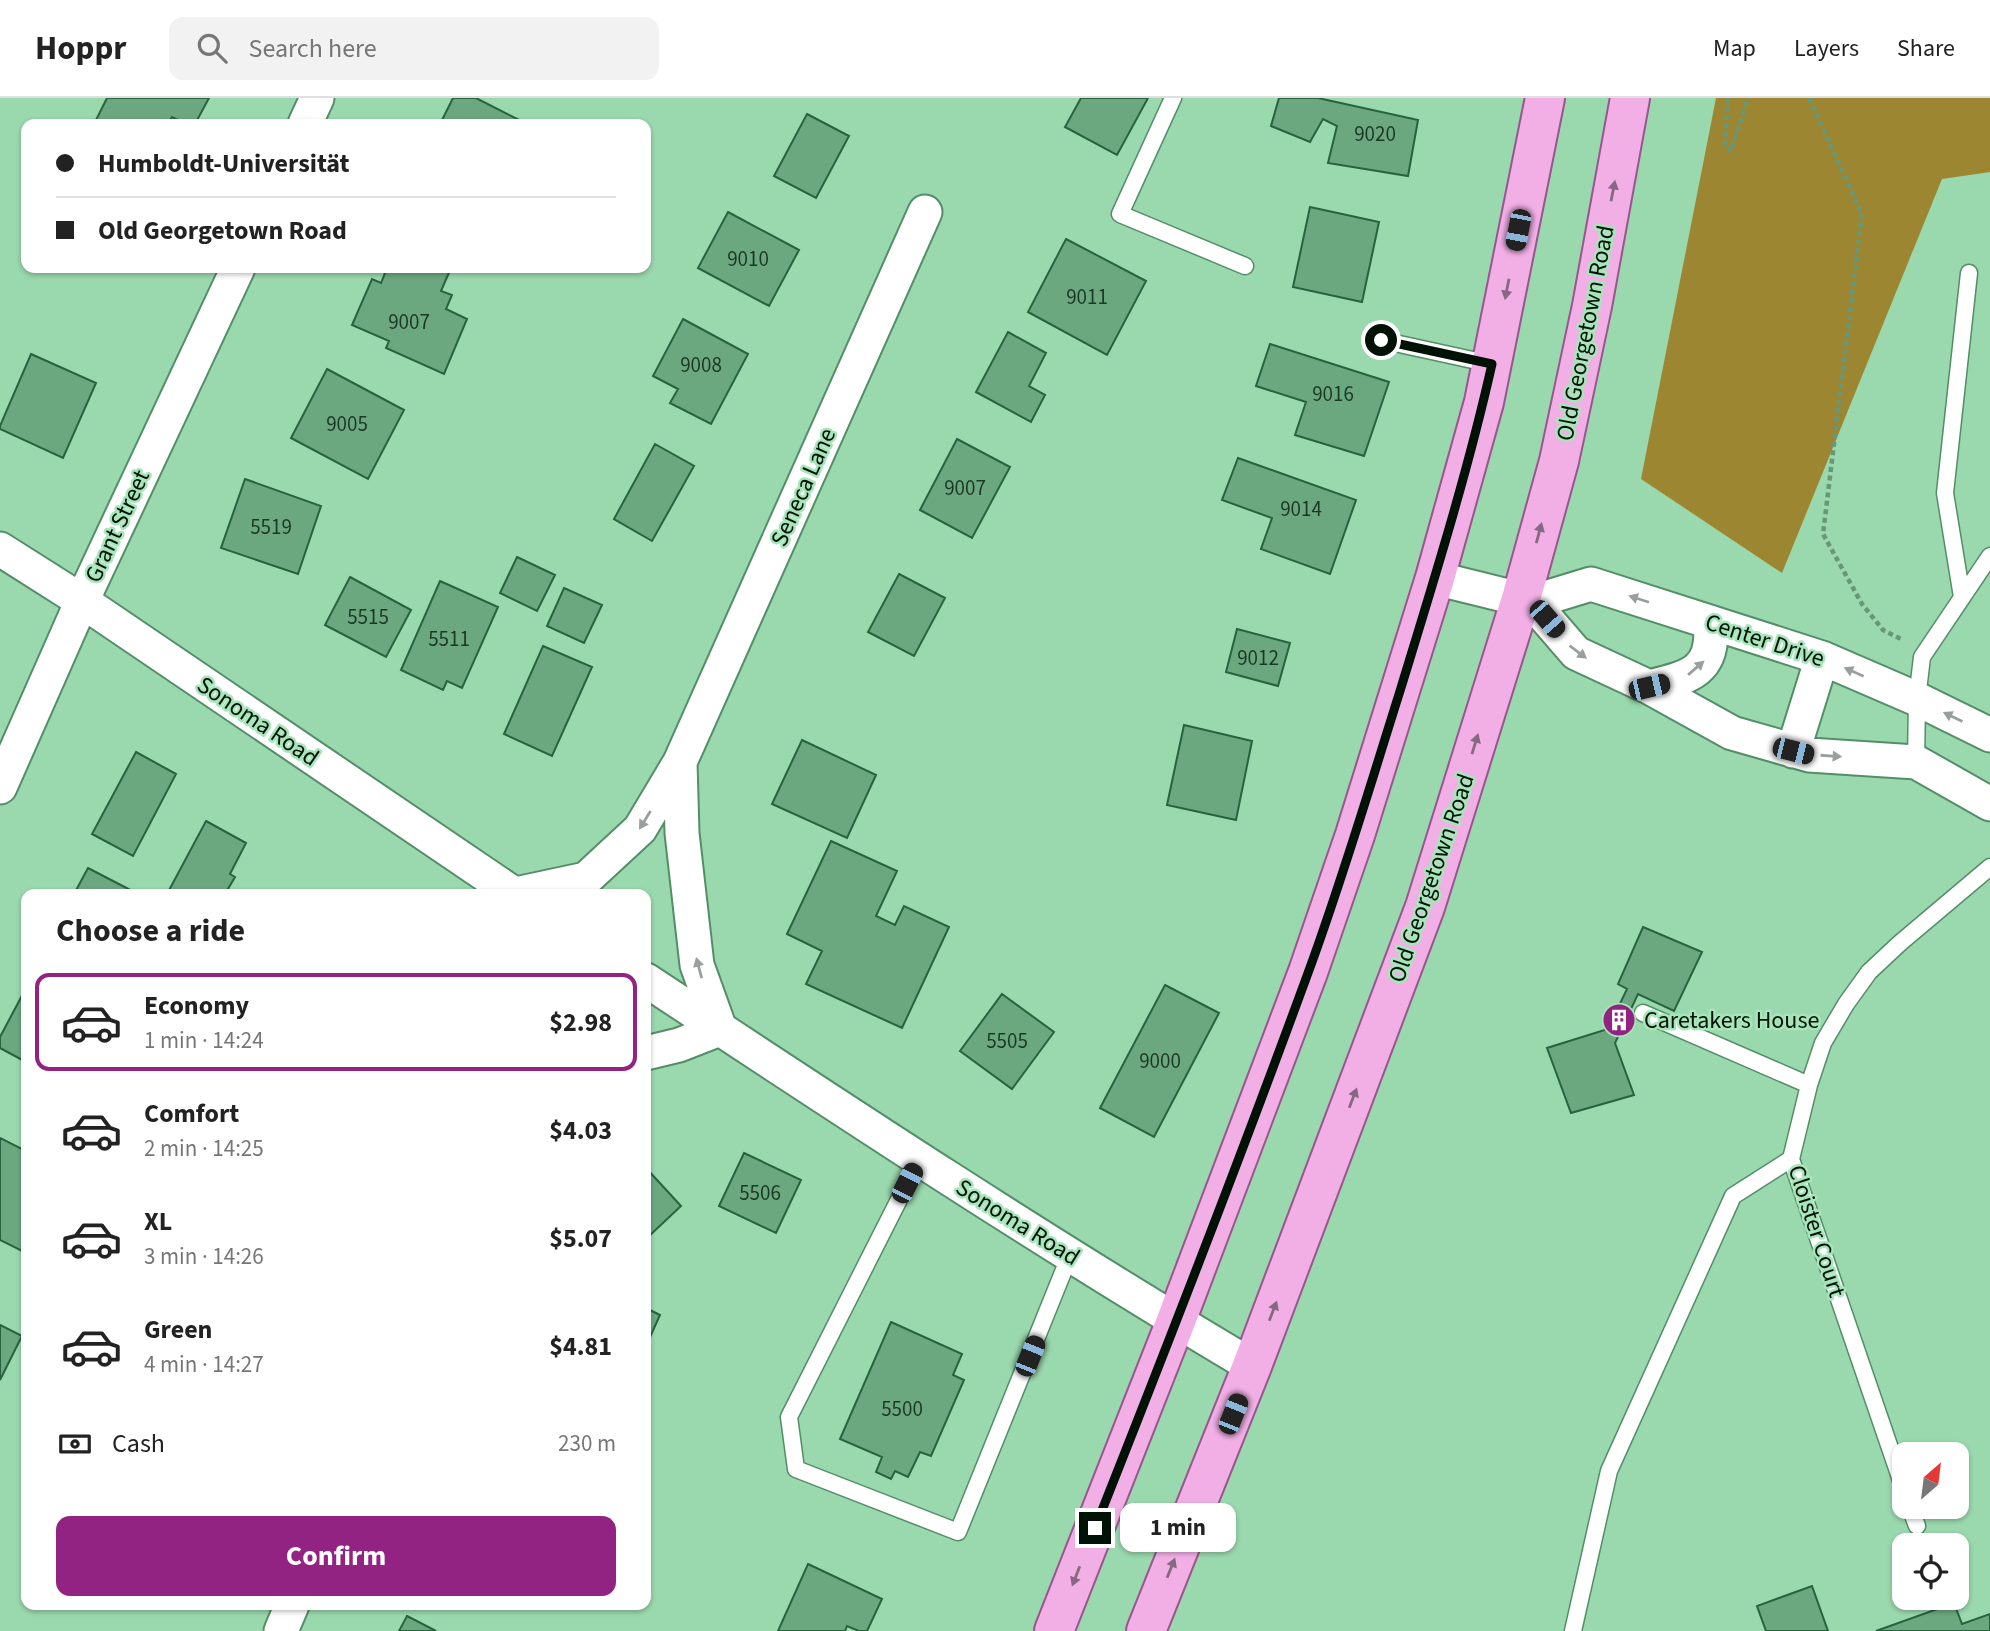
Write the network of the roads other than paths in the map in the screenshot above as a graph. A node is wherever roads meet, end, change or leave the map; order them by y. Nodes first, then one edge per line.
1 (317, 98) edge
2 (1173, 98) edge
3 (1545, 98) edge
4 (1630, 98) edge
5 (306, 119) edge
6 (925, 212) dead end
7 (1245, 266) dead end
8 (236, 273) edge
9 (1969, 273) dead end
10 (1381, 340) dead end
11 (1492, 364) junction
12 (0, 549) edge
13 (1990, 556) edge
14 (1436, 579) junction
15 (1962, 597) junction
16 (82, 601) junction
17 (1527, 601) junction
18 (1710, 622) junction
19 (1822, 658) junction
20 (1649, 687) junction
21 (1917, 699) junction
22 (1990, 735) edge
23 (1793, 751) junction
24 (680, 762) junction
25 (1916, 762) junction
26 (0, 787) edge
27 (1990, 804) edge
28 (1990, 867) edge
29 (508, 889) edge
30 (539, 889) edge
31 (651, 984) edge
32 (1643, 1013) dead end
33 (720, 1029) junction
34 (651, 1052) edge
35 (1809, 1085) junction
36 (1791, 1159) junction
37 (919, 1160) junction
38 (1070, 1255) junction
39 (1176, 1321) junction
40 (1252, 1366) junction
41 (1892, 1454) edge
42 (1914, 1519) edge
43 (1917, 1526) dead end
44 (290, 1610) edge
45 (281, 1631) edge
46 (1054, 1631) edge
47 (1146, 1631) edge
48 (1573, 1631) edge

1 - 5 street
2 - 7 lane
3 -> 11 main road
17 -> 4 main road, Old Georgetown Road
6 - 24 street, Seneca Lane
8 - 16 street, Grant Street
9 - 15 lane
10 - 11 lane
11 - 14 main road
12 - 16 street, Sonoma Road
13 - 15 lane
14 - 17 street
14 - 39 main road
15 - 21 lane
16 - 26 street, Grant Street
16 - 29 street, Sonoma Road
18 -> 17 street, Center Drive
17 -> 20 street
40 -> 17 main road, Old Georgetown Road
18 - 19 street, Center Drive
20 -> 18 street
21 -> 19 street, Center Drive
19 - 23 street
20 - 23 street
22 -> 21 street, Center Drive
21 - 25 lane
23 -> 25 street
24 -> 30 street, Seneca Lane
33 -> 24 street, Seneca Lane
25 - 27 street
28 - 35 lane, Cloister Court
31 - 33 street, Sonoma Road
32 - 35 lane
33 - 34 street
33 - 37 street, Sonoma Road
35 - 36 lane, Cloister Court
36 - 41 lane, Cloister Court
36 - 48 lane
37 - 38 street, Sonoma Road
37 - 38 lane
38 - 39 street, Sonoma Road
39 - 40 street, Sonoma Road
39 -> 46 main road
47 -> 40 main road, Old Georgetown Road
42 - 43 lane
44 - 45 street

